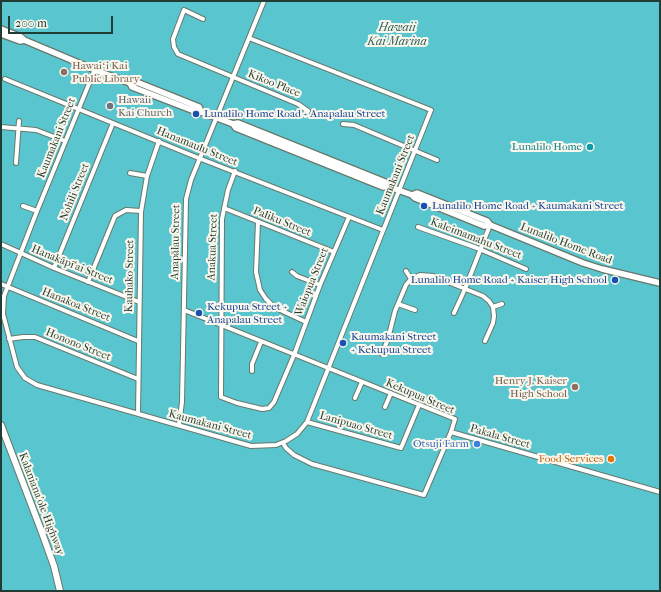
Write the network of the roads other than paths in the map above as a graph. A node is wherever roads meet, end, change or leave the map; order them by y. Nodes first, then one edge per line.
1 (264, 1) edge
2 (203, 19) dead end
3 (1, 29) edge
4 (1, 34) edge
5 (249, 38) junction
6 (24, 40) junction
7 (95, 70) junction
8 (233, 77) junction
9 (5, 79) dead end
10 (79, 108) junction
11 (308, 111) dead end
12 (217, 118) junction
13 (19, 121) dead end
14 (113, 123) junction
15 (343, 124) dead end
16 (1, 127) edge
17 (18, 128) junction
18 (159, 141) junction
19 (65, 142) junction
20 (416, 151) junction
21 (201, 158) junction
22 (437, 160) dead end
23 (16, 163) dead end
24 (235, 171) junction
25 (130, 173) dead end
26 (147, 176) junction
27 (400, 191) junction
28 (23, 206) dead end
29 (224, 208) junction
30 (37, 211) junction
31 (141, 211) junction
32 (349, 217) junction
33 (258, 222) junction
34 (490, 226) junction
35 (418, 227) dead end
36 (383, 230) junction
37 (1, 244) edge
38 (481, 250) junction
39 (334, 252) junction
40 (21, 253) junction
41 (54, 268) junction
42 (526, 269) dead end
43 (406, 271) dead end
44 (292, 272) dead end
45 (411, 279) junction
46 (88, 282) junction
47 (660, 283) edge
48 (1, 284) edge
49 (320, 285) junction
50 (8, 287) junction
51 (465, 289) junction
52 (139, 302) junction
53 (398, 304) junction
54 (502, 304) dead end
55 (493, 308) junction
56 (184, 310) junction
57 (415, 310) dead end
58 (454, 313) dead end
59 (306, 322) junction
60 (221, 325) junction
61 (9, 338) junction
62 (138, 341) junction
63 (261, 342) junction
64 (485, 342) dead end
65 (382, 354) dead end
66 (294, 355) junction
67 (328, 368) junction
68 (252, 371) dead end
69 (138, 379) junction
70 (362, 382) junction
71 (391, 393) junction
72 (355, 398) dead end
73 (418, 405) junction
74 (385, 407) dead end
75 (138, 414) junction
76 (307, 422) junction
77 (1, 425) edge
78 (179, 425) junction
79 (451, 432) junction
80 (283, 443) junction
81 (660, 492) edge
82 (60, 591) edge

1 - 5 street, Anapālau Street
2 - 8 street, Kikoo Place
3 - 6 main road, Lunalilo Home Road
4 - 6 main road, Lunalilo Home Road
5 - 8 street, Anapālau Street
5 - 20 street, Kaumakani Street
6 - 7 main road, Lunalilo Home Road
7 - 10 street, Kaumakani Street
7 - 12 main road, Lunalilo Home Road
8 - 11 street, Kikoo Place
8 - 12 street, Anapālau Street
9 - 10 street, Hanamaulu Street
10 - 14 street, Hanamaulu Street
10 - 19 street, Kaumakani Street
12 - 21 street, Anapālau Street
12 - 27 main road, Lunalilo Home Road
13 - 17 street
14 - 18 street, Hanamaulu Street
14 - 41 street, Nohili Street
15 - 20 street
16 - 17 street
17 - 19 street
17 - 23 street
18 - 21 street, Hanamaulu Street
18 - 26 street, Kauhako Street
19 - 30 street, Kaumakani Street
20 - 22 street
20 - 27 street, Kaumakani Street
21 - 24 street, Hanamaulu Street
21 - 56 street, Anapālau Street
24 - 29 street, Anakua Street
24 - 32 street, Hanamaulu Street
25 - 26 street
26 - 31 street, Kauhako Street
27 - 34 main road, Lunalilo Home Road
27 - 36 street, Kaumakani Street
28 - 30 street
29 - 33 street, Paliku Street
29 - 60 street, Anakua Street
30 - 40 street, Kaumakani Street
31 - 46 street
31 - 52 street, Kauhako Street
32 - 36 street, Hanamaulu Street
32 - 39 street, Waiopua Street
33 - 39 street, Paliku Street
33 - 59 street
34 - 38 street
34 - 47 main road, Lunalilo Home Road
35 - 38 street, Kaleimamahu Street
36 - 67 street, Kaumakani Street
37 - 40 street, Hanakāpī‘ai Street
38 - 42 street, Kaleimamahu Street
38 - 51 street
39 - 49 street, Waiopua Street
40 - 41 street, Hanakāpī‘ai Street
40 - 50 street, Kaumakani Street
41 - 46 street, Hanakāpī‘ai Street
43 - 45 street
44 - 49 street
45 - 51 street
45 - 53 street
46 - 52 street, Hanakāpī‘ai Street
48 - 50 street, Hanakoa Street
49 - 59 street, Waiopua Street
50 - 61 street, Kaumakani Street
50 - 62 street, Hanakoa Street
51 - 55 street
51 - 58 street
52 - 62 street, Kauhako Street
53 - 57 street
53 - 65 street
54 - 55 street
55 - 64 street
56 - 60 street, Kekupua Street
56 - 78 street, Anapālau Street
59 - 66 street, Waiopua Street
60 - 63 street, Kekupua Street
60 - 66 street, Anakua Street
61 - 69 street, Honono Street
61 - 75 street, Kaumakani Street
62 - 69 street, Kauhako Street
63 - 66 street, Kekupua Street
63 - 68 street
66 - 67 street, Kekupua Street
67 - 70 street, Kekupua Street
67 - 76 street, Kaumakani Street
69 - 75 street, Kauhako Street
70 - 71 street, Kekupua Street
70 - 72 street
71 - 73 street, Kekupua Street
71 - 74 street
73 - 76 street, Lanipuao Street
73 - 79 street, Kekupua Street
75 - 78 street, Kaumakani Street
76 - 80 street, Kaumakani Street
77 - 82 main road, Kalaniana’ole Highway
78 - 80 street, Kaumakani Street
79 - 80 street, Kekupua Street
79 - 81 street, Pakala Street

